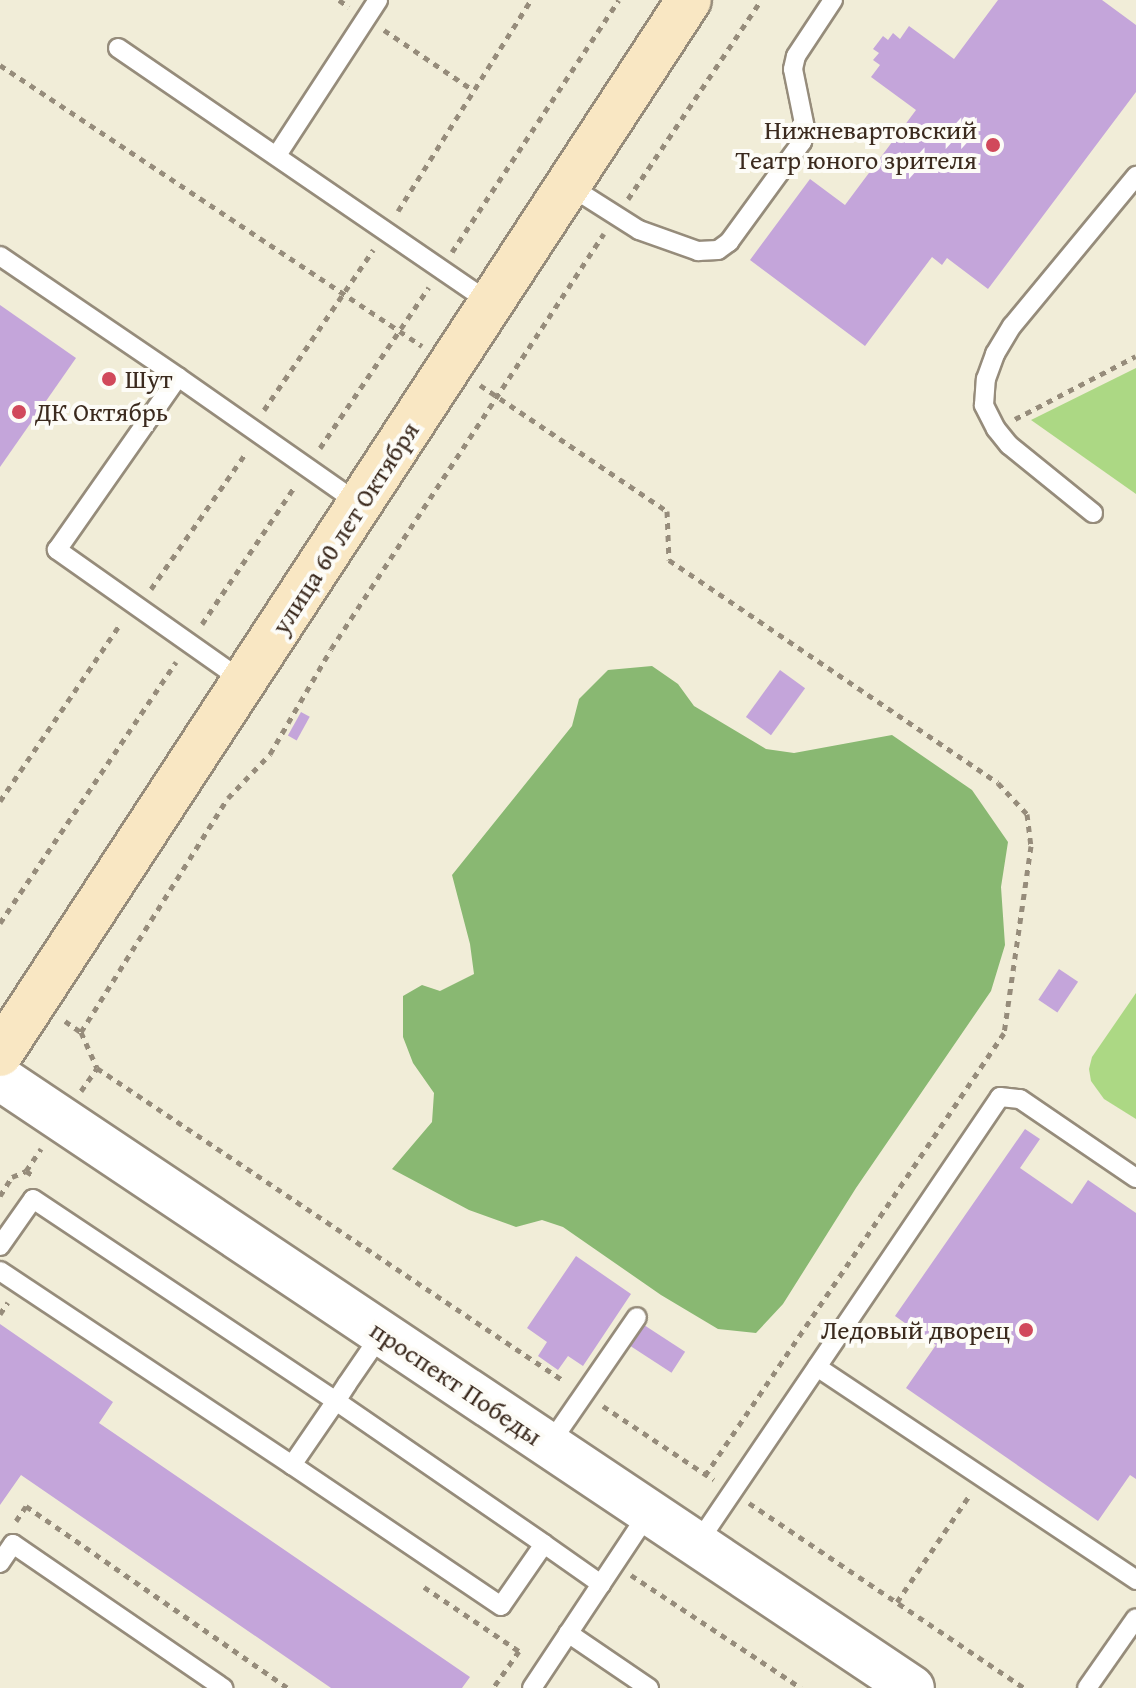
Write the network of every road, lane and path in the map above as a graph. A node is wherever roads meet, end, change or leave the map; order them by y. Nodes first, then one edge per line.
1 (339, 0) edge
2 (378, 0) edge
3 (531, 0) edge
4 (689, 0) edge
5 (761, 0) edge
6 (833, 0) edge
7 (366, 18) junction
8 (118, 48) dead end
9 (0, 65) edge
10 (473, 90) junction
11 (277, 155) junction
12 (1136, 176) edge
13 (568, 185) junction
14 (615, 217) junction
15 (386, 231) junction
16 (0, 256) edge
17 (345, 292) junction
18 (491, 303) junction
19 (1136, 356) edge
20 (451, 364) junction
21 (178, 377) junction
22 (495, 396) junction
23 (996, 429) junction
24 (256, 432) junction
25 (361, 505) junction
26 (1093, 513) dead end
27 (136, 606) junction
28 (245, 683) junction
29 (0, 801) edge
30 (35, 1001) junction
31 (81, 1032) junction
32 (0, 1054) edge
33 (0, 1078) edge
34 (1136, 1178) edge
35 (0, 1246) edge
36 (0, 1271) edge
37 (7, 1303) dead end
38 (21, 1312) dead end
39 (637, 1317) dead end
40 (382, 1333) junction
41 (817, 1367) junction
42 (584, 1394) junction
43 (336, 1401) junction
44 (549, 1445) junction
45 (292, 1465) junction
46 (706, 1474) junction
47 (982, 1477) junction
48 (733, 1492) junction
49 (649, 1512) junction
50 (9, 1532) dead end
51 (544, 1544) junction
52 (697, 1544) junction
53 (0, 1563) edge
54 (414, 1580) dead end
55 (1136, 1580) edge
56 (601, 1584) junction
57 (897, 1602) junction
58 (1136, 1618) edge
59 (568, 1633) junction
60 (223, 1688) edge
61 (288, 1688) edge
62 (493, 1688) edge
63 (532, 1688) edge
64 (649, 1688) edge
65 (912, 1688) edge
66 (1024, 1688) edge
67 (1087, 1688) edge

1 - 7 path
2 - 7 lane
3 - 10 path
4 - 13 main road, улица 60 лет Октября
5 - 14 path
6 - 14 lane
7 - 10 path
7 - 11 lane
8 - 11 lane
9 - 17 path
10 - 15 path
11 - 15 lane
12 - 23 lane
13 - 14 lane
13 - 18 main road, улица 60 лет Октября
14 - 22 path
15 - 17 path
15 - 18 lane
16 - 21 lane
17 - 20 path
17 - 24 path
18 - 20 main road, улица 60 лет Октября
19 - 23 path
20 - 22 path
20 - 25 main road, улица 60 лет Октября
21 - 24 lane
21 - 27 lane
22 - 31 path
22 - 46 path
23 - 26 lane
24 - 25 lane
24 - 27 path
25 - 28 main road, улица 60 лет Октября
27 - 28 lane
27 - 29 path
28 - 30 main road, улица 60 лет Октября
30 - 31 path
30 - 32 main road, улица 60 лет Октября
31 - 42 path
33 - 40 street, проспект Победы
34 - 41 lane
35 - 43 lane
36 - 45 lane
37 - 38 path
39 - 42 lane
40 - 43 lane
40 - 44 street, проспект Победы
41 - 47 lane
41 - 48 lane
42 - 44 lane
42 - 46 path
43 - 45 lane
43 - 51 lane
44 - 49 street, проспект Победы
45 - 51 lane
46 - 48 path
47 - 55 lane
47 - 57 path
48 - 52 lane
48 - 57 path
49 - 52 street, проспект Победы
49 - 56 lane
50 - 61 path
51 - 56 lane
52 - 65 street, проспект Победы
53 - 60 lane
54 - 62 path
56 - 59 lane
57 - 66 path
58 - 67 lane
59 - 63 lane
59 - 64 lane

